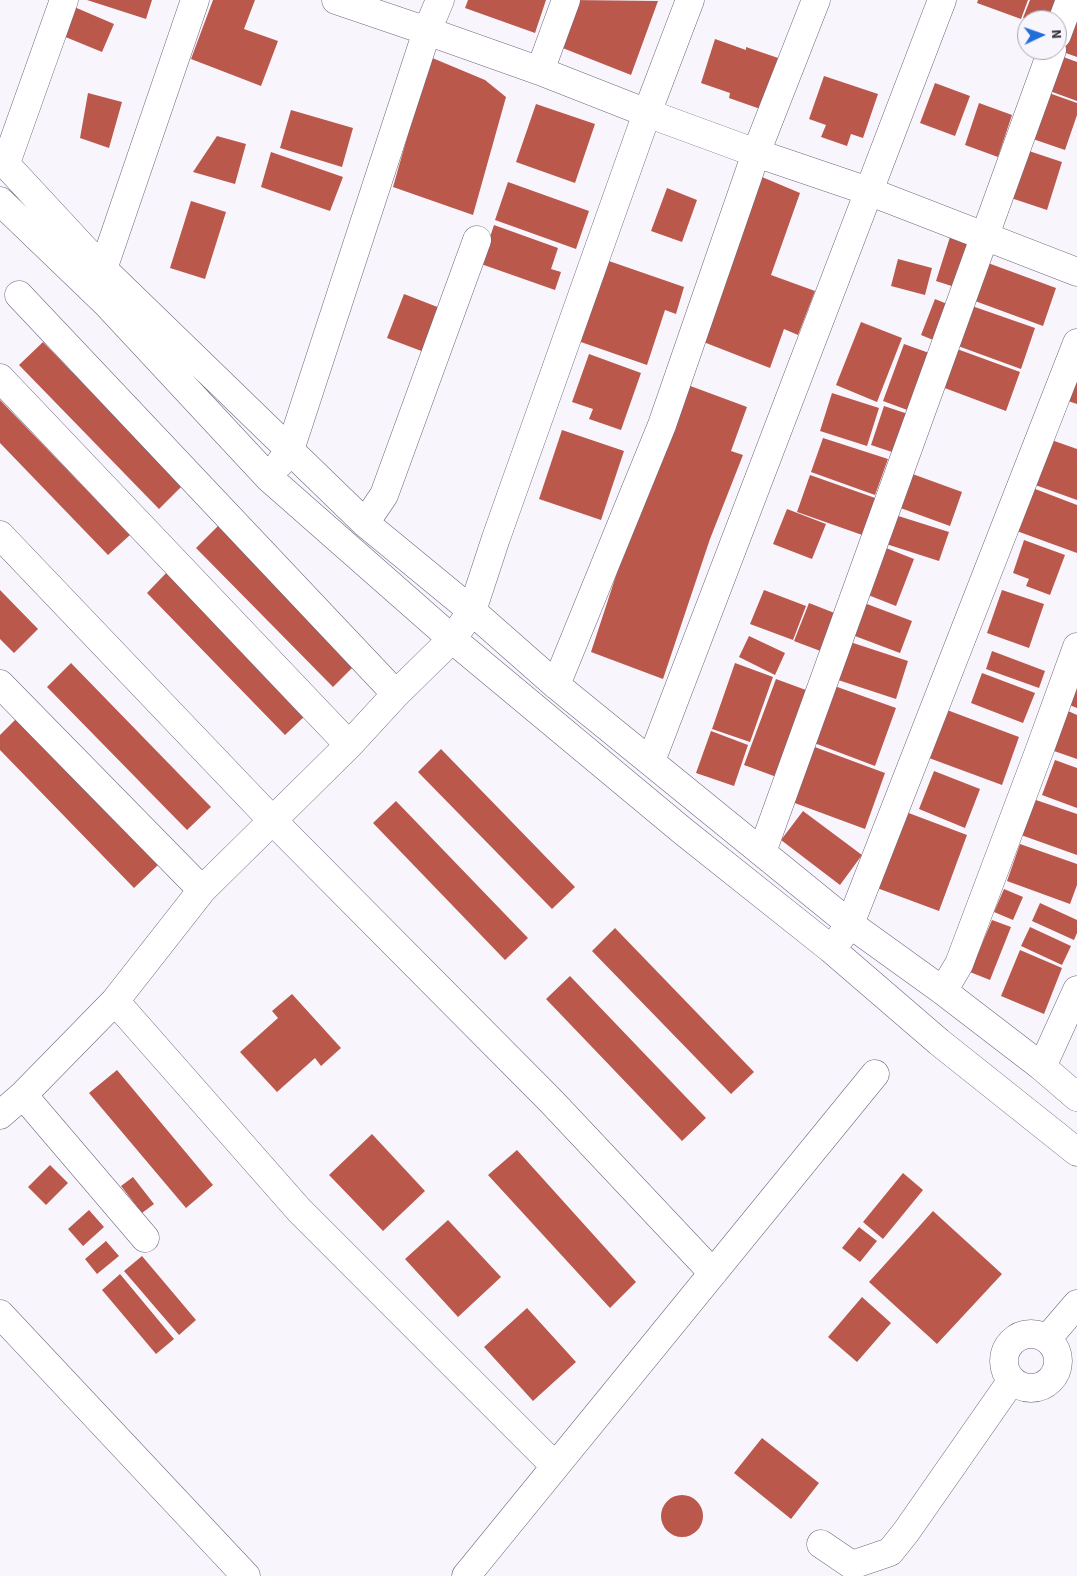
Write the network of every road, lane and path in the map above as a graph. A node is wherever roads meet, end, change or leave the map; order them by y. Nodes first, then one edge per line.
1 (64, 0) edge
2 (195, 0) edge
3 (336, 0) edge
4 (440, 0) edge
5 (566, 0) edge
6 (690, 0) edge
7 (816, 0) edge
8 (942, 0) edge
9 (427, 30) junction
10 (1048, 60) edge
11 (540, 71) junction
12 (647, 113) junction
13 (756, 153) junction
14 (3, 161) edge
15 (868, 191) junction
16 (0, 200) edge
17 (985, 236) junction
18 (477, 240) dead end
19 (103, 269) junction
20 (1077, 272) edge
21 (19, 295) dead end
22 (1077, 343) edge
23 (0, 378) edge
24 (290, 450) junction
25 (269, 478) junction
26 (365, 523) junction
27 (0, 535) edge
28 (472, 612) junction
29 (452, 639) junction
30 (1077, 647) edge
31 (0, 684) edge
32 (556, 685) junction
33 (396, 694) junction
34 (349, 745) junction
35 (651, 761) junction
36 (272, 820) junction
37 (762, 852) junction
38 (202, 890) junction
39 (850, 924) junction
40 (832, 950) junction
41 (1077, 990) edge
42 (943, 991) junction
43 (115, 1001) junction
44 (1042, 1067) junction
45 (875, 1074) dead end
46 (23, 1095) junction
47 (1077, 1097) edge
48 (0, 1115) edge
49 (1077, 1152) edge
50 (145, 1238) dead end
51 (713, 1273) junction
52 (1077, 1304) edge
53 (0, 1314) edge
54 (1047, 1339) junction
55 (1012, 1380) junction
56 (555, 1466) junction
57 (821, 1544) dead end
58 (246, 1576) edge
59 (466, 1576) edge

1 - 14 street
2 - 19 street
3 - 9 street
4 - 9 street
5 - 11 street
6 - 12 street
7 - 13 street
8 - 15 street
9 - 11 street
9 - 24 street
10 - 17 street
11 - 12 street
12 - 13 street
12 - 28 street
13 - 15 street
13 - 32 street
14 - 19 street
15 - 17 street
15 - 35 street
16 - 25 street
17 - 20 street
17 - 37 street
18 - 26 street
19 - 24 street
21 - 33 street
22 - 39 street
23 - 34 street
24 - 25 street
24 - 26 street
25 - 29 street
26 - 28 street
27 - 36 street
28 - 29 street
28 - 32 street
29 - 33 street
29 - 40 street
30 - 42 street
31 - 38 street
32 - 35 street
33 - 34 street
34 - 36 street
35 - 37 street
36 - 38 street
36 - 51 street
37 - 39 street
38 - 43 street
39 - 40 street
39 - 42 street
40 - 49 street
41 - 44 street
42 - 44 street
43 - 46 street
43 - 56 street
44 - 47 street
45 - 51 street
46 - 48 street
46 - 50 street
51 - 56 street
52 - 54 street
53 - 58 street
54 - 55 street
54 - 55 street
55 - 57 street
56 - 59 street

